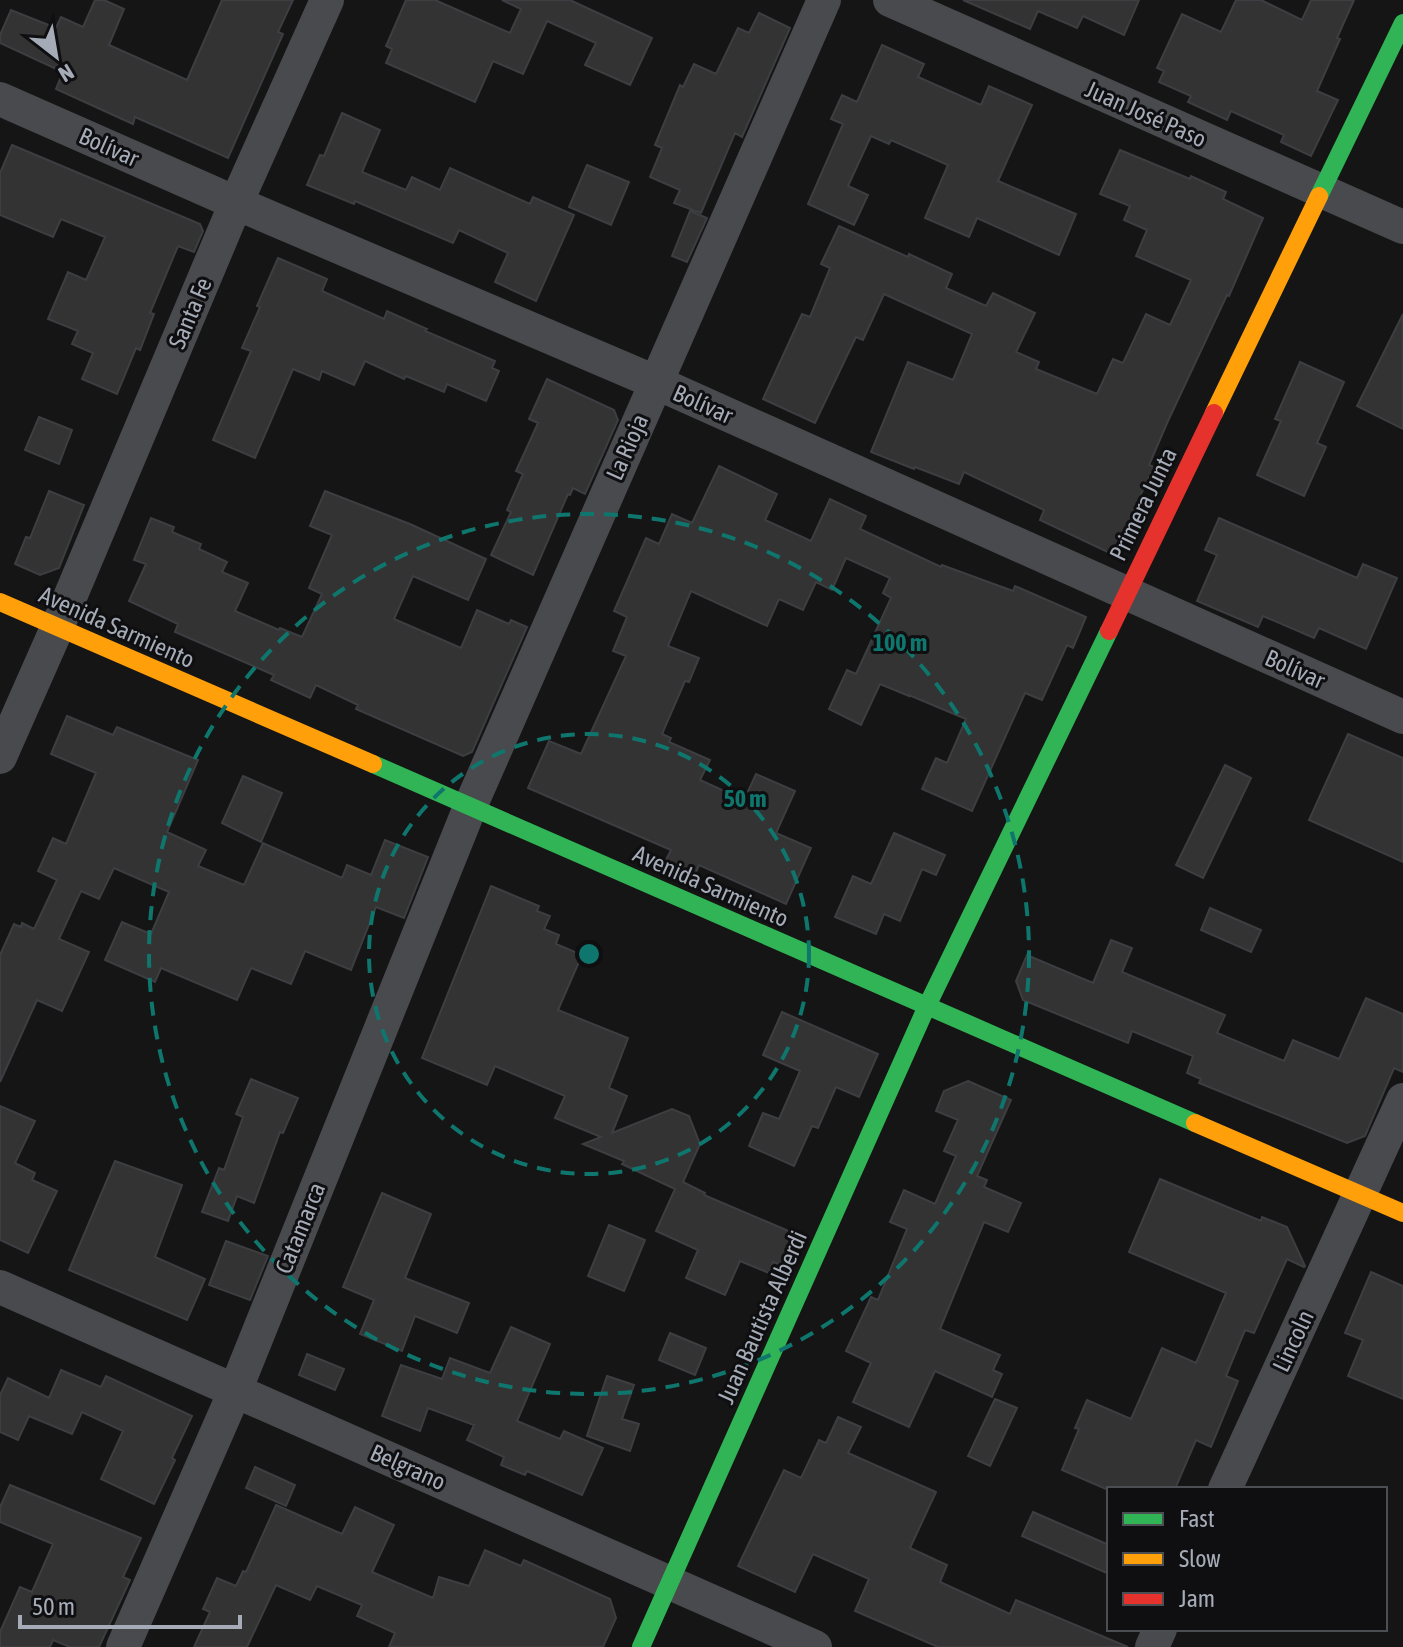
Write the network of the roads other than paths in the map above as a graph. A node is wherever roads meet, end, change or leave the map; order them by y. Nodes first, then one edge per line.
1 (327, 0) edge
2 (824, 0) edge
3 (890, 0) edge
4 (1403, 23) edge
5 (0, 99) edge
6 (1321, 192) junction
7 (236, 203) junction
8 (1403, 227) edge
9 (655, 382) junction
10 (1126, 593) junction
11 (0, 602) edge
12 (57, 628) junction
13 (1403, 717) edge
14 (0, 757) edge
15 (470, 807) junction
16 (927, 1006) junction
17 (1403, 1100) edge
18 (1361, 1193) junction
19 (1403, 1213) edge
20 (0, 1287) edge
21 (235, 1391) junction
22 (1226, 1487) edge
23 (670, 1583) junction
24 (123, 1647) edge
25 (641, 1647) edge
26 (815, 1647) edge

1 - 7 street, Santa Fe
2 - 9 street, La Rioja
3 - 6 street, Juan José Paso
4 - 6 street, Primera Junta
5 - 7 street, Bolívar
6 - 8 street, Juan José Paso
6 - 10 street, Primera Junta
7 - 9 street, Bolívar
7 - 12 street, Santa Fe
9 - 10 street, Bolívar
9 - 15 street, La Rioja
10 - 13 street, Bolívar
10 - 16 street, Primera Junta
11 - 12 street, Avenida Sarmiento
12 - 14 street, Santa Fe
12 - 15 street, Avenida Sarmiento
15 - 16 street, Avenida Sarmiento
15 - 21 street, Catamarca
16 - 18 street, Avenida Sarmiento
16 - 23 street, Juan Bautista Alberdi
17 - 18 street, Lincoln
18 - 19 street, Avenida Sarmiento
18 - 22 street, Lincoln
20 - 21 street, Belgrano
21 - 23 street, Belgrano
21 - 24 street, Catamarca
23 - 25 street, Juan Bautista Alberdi
23 - 26 street, Belgrano

